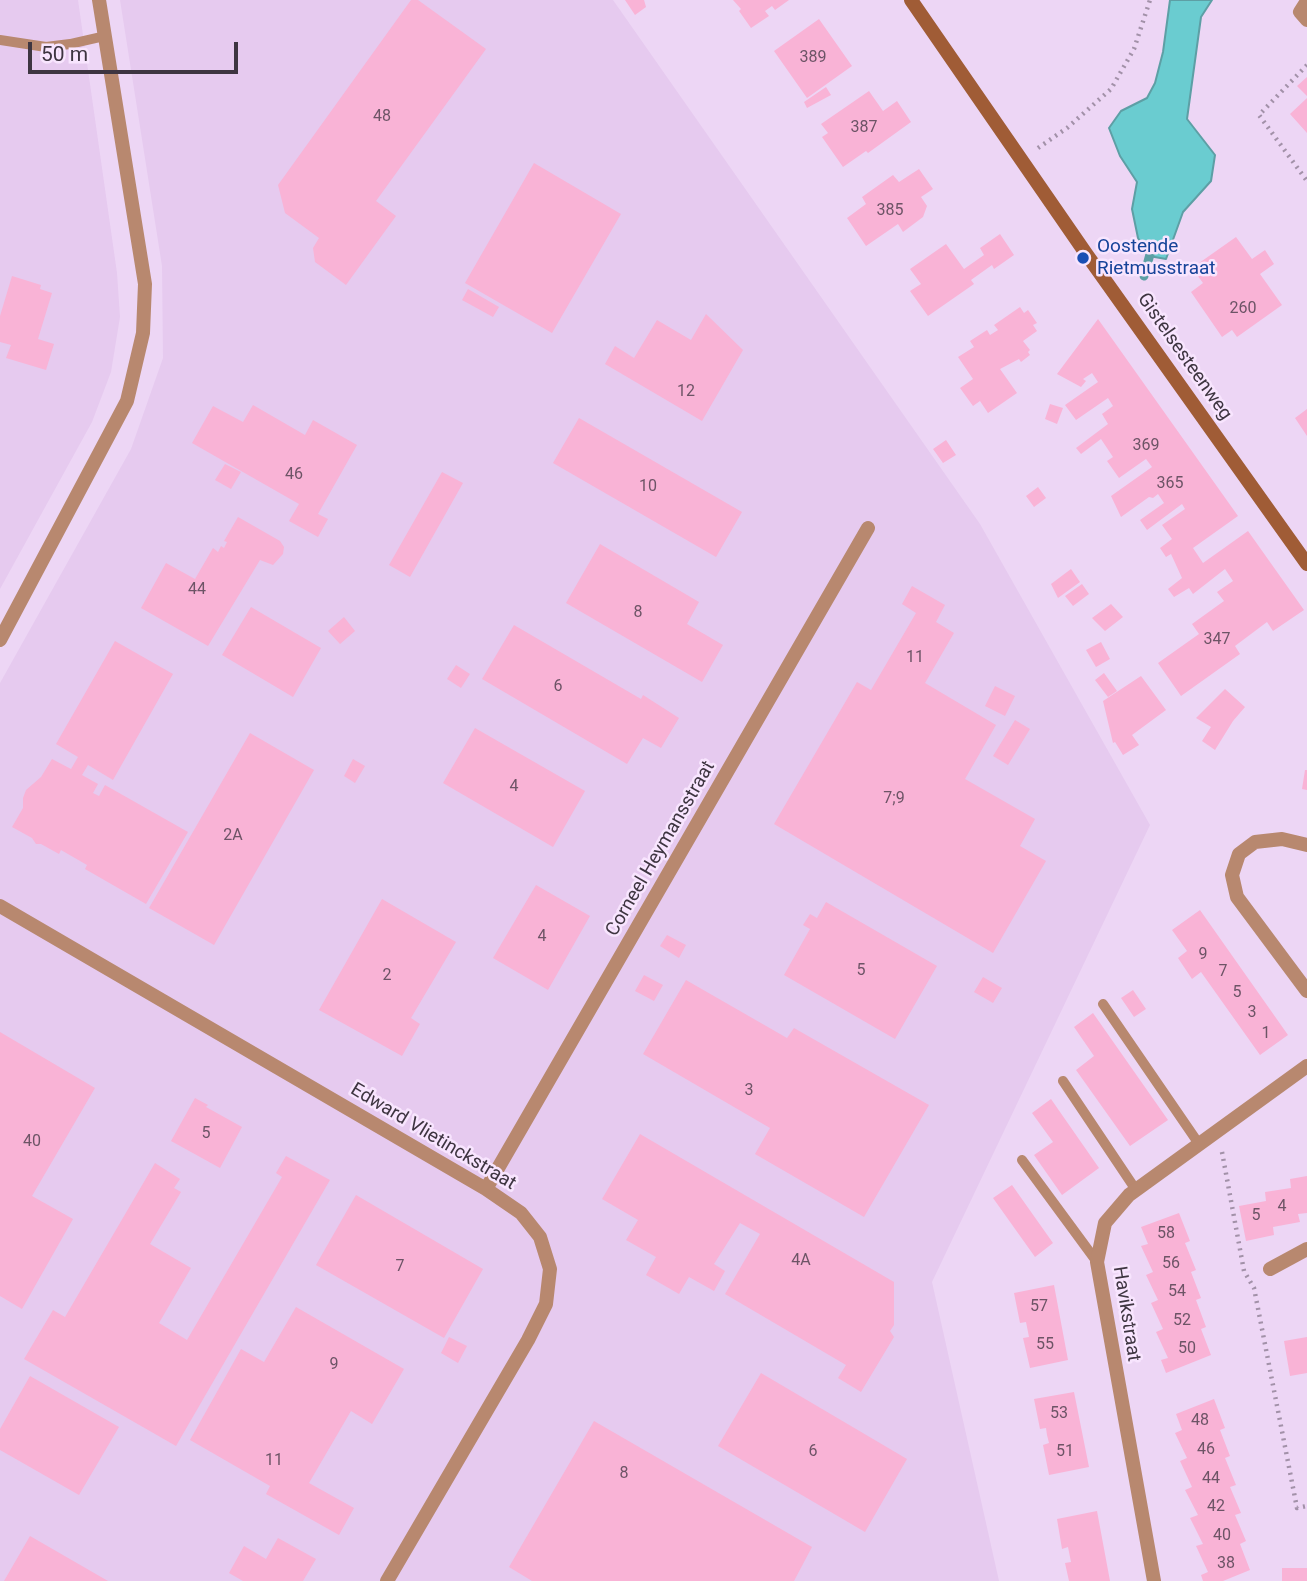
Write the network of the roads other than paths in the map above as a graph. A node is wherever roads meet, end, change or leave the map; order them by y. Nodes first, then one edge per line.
1 (99, 0) edge
2 (911, 0) edge
3 (1307, 1) edge
4 (1307, 20) edge
5 (105, 36) junction
6 (0, 40) edge
7 (868, 528) dead end
8 (1307, 564) edge
9 (0, 640) edge
10 (1307, 845) edge
11 (0, 906) edge
12 (1307, 991) edge
13 (1103, 1004) dead end
14 (1307, 1066) edge
15 (1063, 1081) dead end
16 (1199, 1144) junction
17 (1022, 1160) dead end
18 (486, 1189) junction
19 (1136, 1190) junction
20 (1307, 1249) edge
21 (1097, 1262) junction
22 (1270, 1269) dead end
23 (387, 1581) edge
24 (1154, 1581) edge

1 - 5 street
2 - 8 main road, Gistelsesteenweg
3 - 4 street
5 - 6 lane
5 - 9 street
7 - 18 street, Corneel Heymansstraat
10 - 12 street
11 - 18 street, Edward Vlietinckstraat
13 - 16 lane
14 - 16 street, Havikstraat
15 - 19 lane
16 - 19 street, Havikstraat
17 - 21 lane
18 - 23 street, Edward Vlietinckstraat
19 - 21 street, Havikstraat
20 - 22 street
21 - 24 street, Havikstraat

